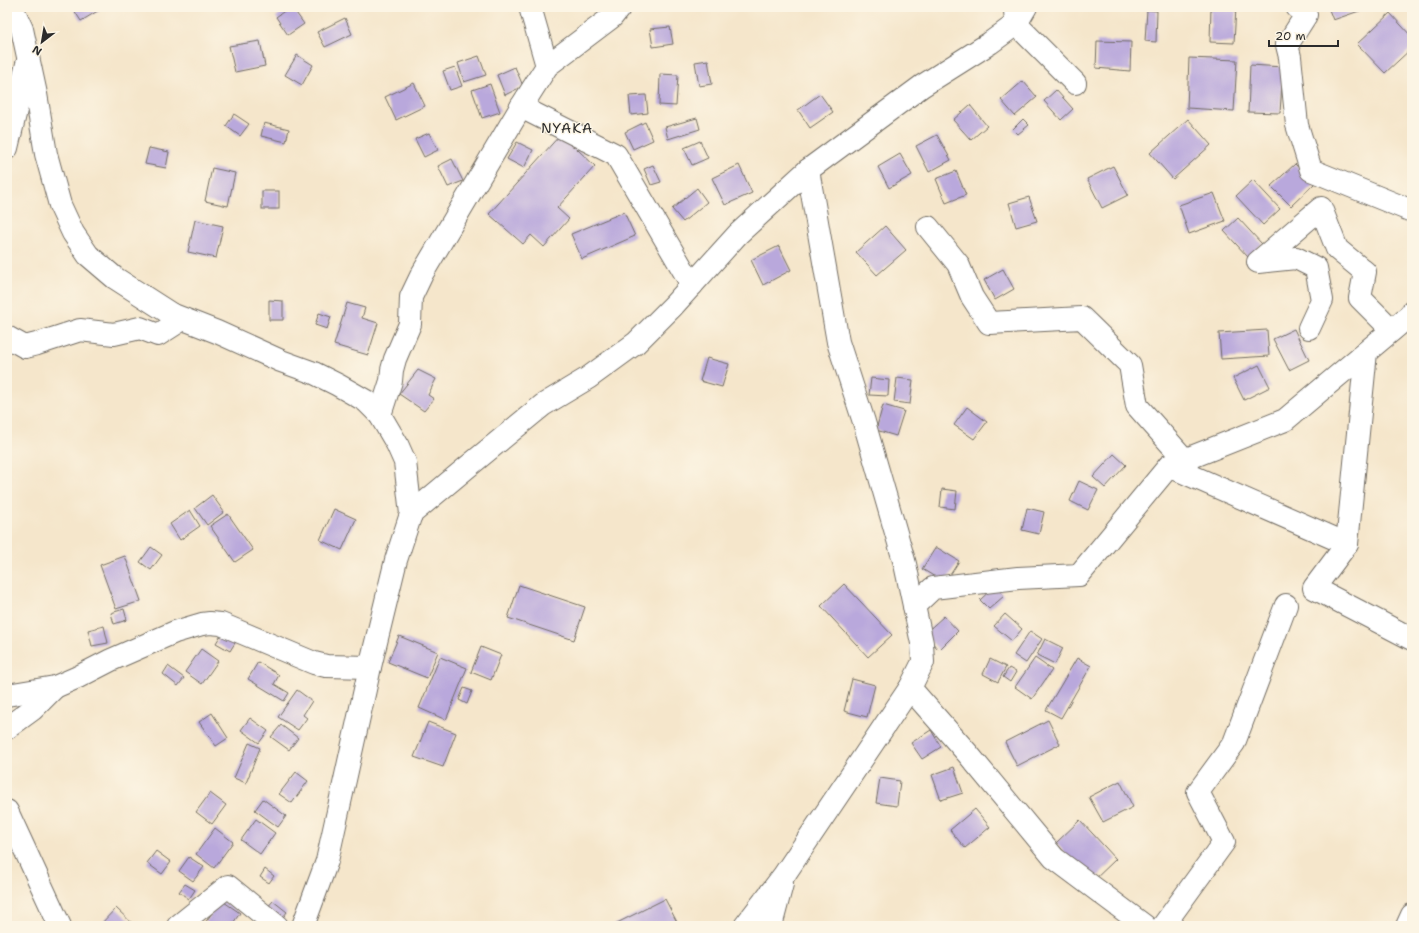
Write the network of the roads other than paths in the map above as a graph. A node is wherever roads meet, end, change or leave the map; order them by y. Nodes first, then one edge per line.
1 (12, 7) edge
2 (530, 7) edge
3 (620, 7) edge
4 (1297, 7) edge
5 (1019, 13) edge
6 (28, 59) junction
7 (547, 66) junction
8 (1075, 83) dead end
9 (521, 107) junction
10 (7, 148) edge
11 (808, 170) junction
12 (1412, 211) edge
13 (928, 226) dead end
14 (1348, 258) junction
15 (1316, 268) junction
16 (692, 285) junction
17 (1412, 312) edge
18 (183, 319) junction
19 (1309, 328) dead end
20 (1392, 330) junction
21 (7, 337) edge
22 (1366, 352) junction
23 (380, 415) junction
24 (1177, 463) junction
25 (411, 514) junction
26 (1347, 544) junction
27 (1286, 605) dead end
28 (914, 606) junction
29 (1412, 639) edge
30 (370, 667) junction
31 (55, 687) junction
32 (910, 688) junction
33 (7, 695) edge
34 (7, 728) edge
35 (7, 811) edge
36 (784, 875) junction
37 (1412, 915) edge
38 (60, 926) edge
39 (178, 926) edge
40 (277, 926) edge
41 (304, 926) edge
42 (745, 926) edge
43 (771, 926) edge
44 (1144, 926) edge
45 (1163, 926) edge
46 (1407, 926) edge

1 - 6 street
2 - 7 street
3 - 7 street
4 - 12 street
5 - 8 street
5 - 11 street
6 - 10 street
6 - 18 street
7 - 9 street
9 - 16 street
9 - 23 street
11 - 16 street
11 - 28 street
13 - 24 street
14 - 15 street
14 - 15 street
14 - 20 street
15 - 19 street
16 - 25 street
17 - 20 street
18 - 21 street
18 - 23 street
20 - 22 street
22 - 24 street
22 - 26 street
23 - 25 street
24 - 26 street
24 - 28 street
25 - 30 street
26 - 29 street
27 - 45 street
28 - 32 street
30 - 31 street
30 - 41 street
31 - 33 street
31 - 34 street
32 - 36 street
32 - 44 street
35 - 38 street
36 - 42 street
36 - 43 street
37 - 46 street
39 - 40 street

